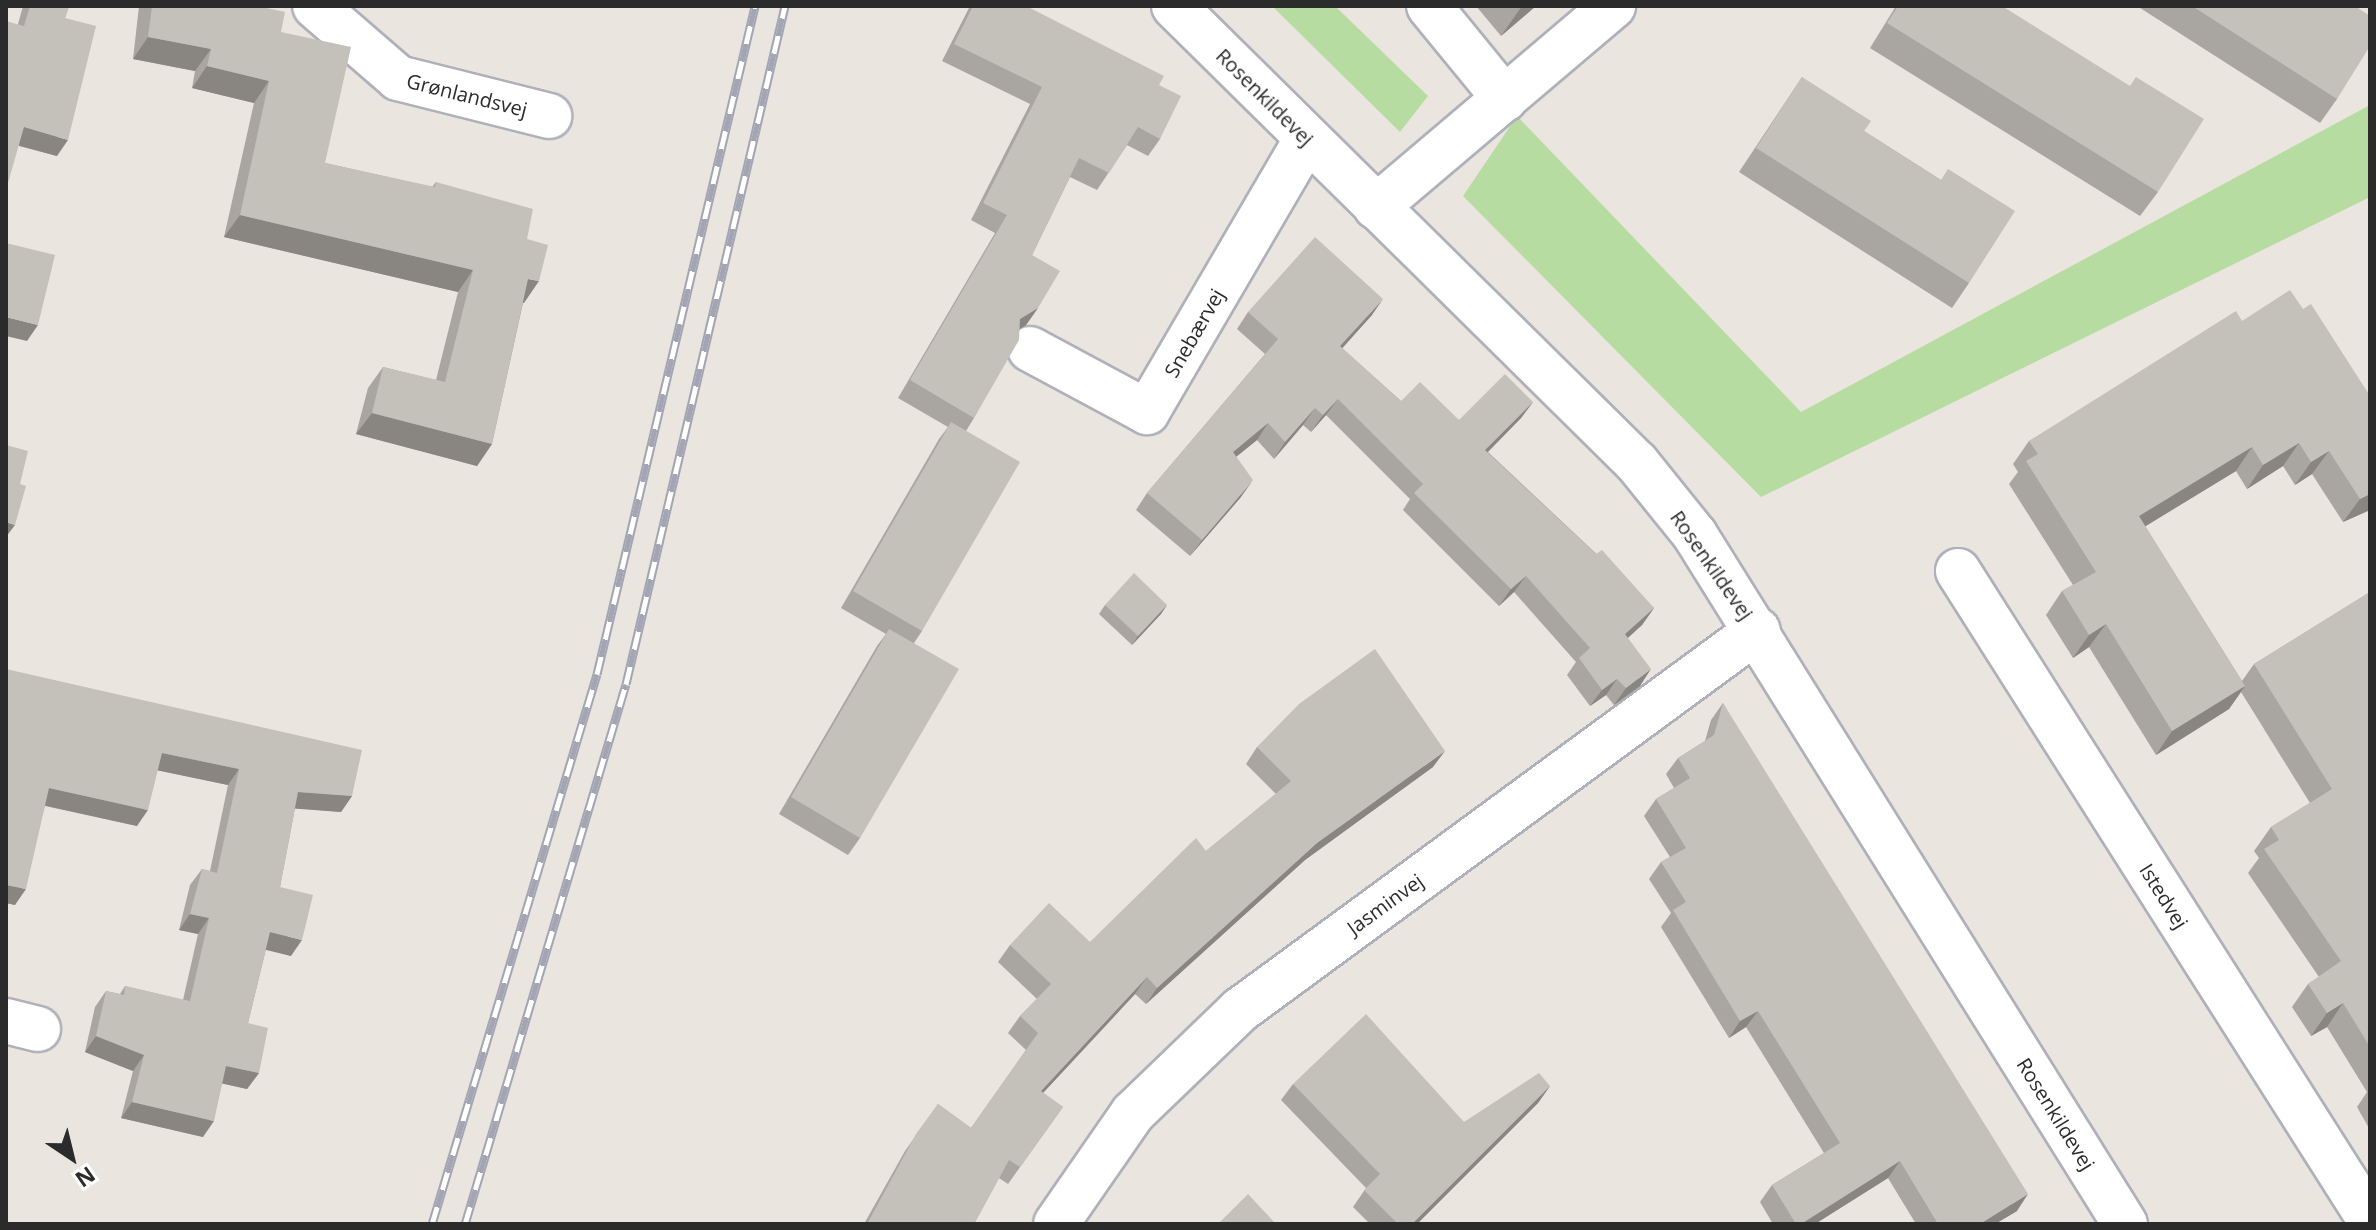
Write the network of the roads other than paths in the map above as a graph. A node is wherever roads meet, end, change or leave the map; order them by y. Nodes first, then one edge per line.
1 (315, 6) edge
2 (1174, 6) edge
3 (1429, 6) edge
4 (1613, 6) edge
5 (1505, 99) junction
6 (549, 116) dead end
7 (1307, 138) junction
8 (1376, 207) junction
9 (1030, 349) dead end
10 (1958, 571) dead end
11 (1758, 630) junction
12 (2370, 1220) edge
13 (1056, 1224) edge
14 (2125, 1224) edge

1 - 6 street, Grønlandsvej
2 - 7 street, Rosenkildevej
3 - 5 street
4 - 5 street
5 - 8 street
7 - 8 street, Rosenkildevej
7 - 9 street, Snebærvej
8 - 11 street, Rosenkildevej
10 - 12 street, Istedvej
11 - 13 street, Jasminvej
11 - 14 street, Rosenkildevej

